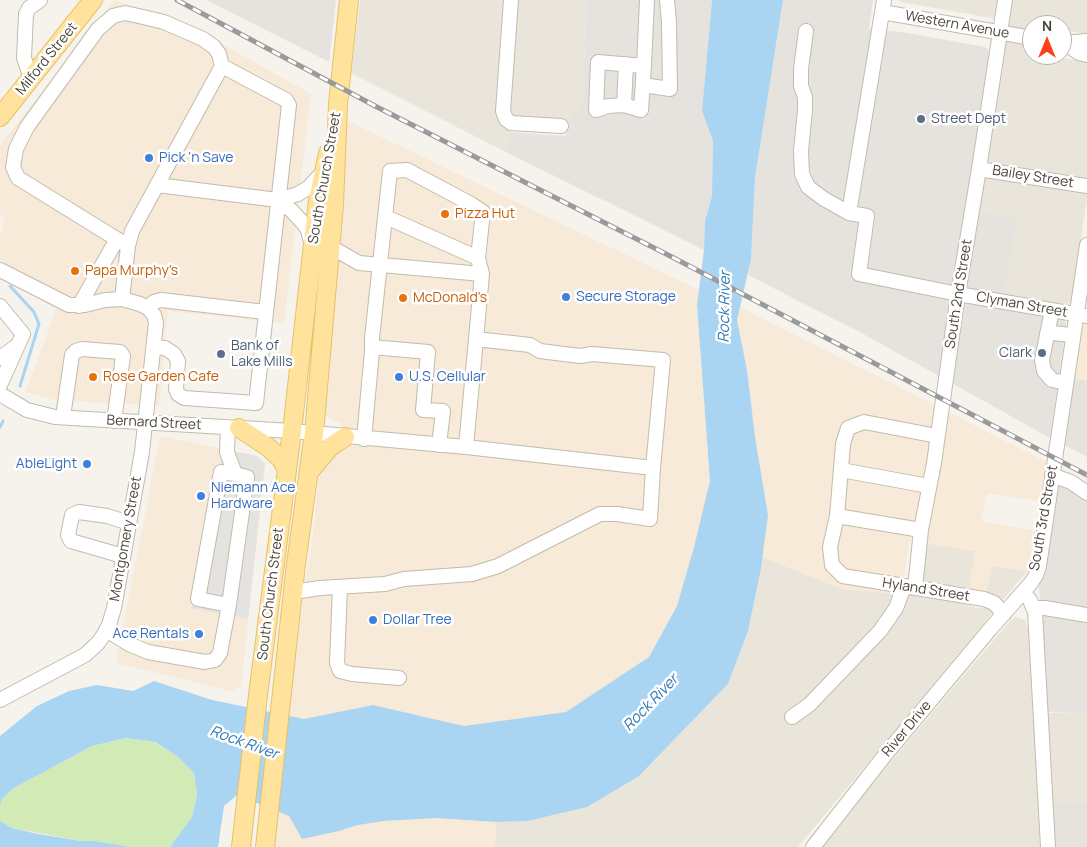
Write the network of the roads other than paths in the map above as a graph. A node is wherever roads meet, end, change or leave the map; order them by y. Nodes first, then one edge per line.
1 (40, 0) edge
2 (93, 0) edge
3 (349, 0) edge
4 (511, 0) edge
5 (647, 0) edge
6 (667, 0) edge
7 (1005, 0) edge
8 (883, 6) edge
9 (806, 31) dead end
10 (1000, 33) junction
11 (1022, 36) edge
12 (1087, 41) edge
13 (1072, 43) edge
14 (1072, 49) edge
15 (1087, 55) edge
16 (626, 64) junction
17 (222, 66) junction
18 (644, 66) junction
19 (31, 78) junction
20 (642, 85) junction
21 (338, 104) junction
22 (624, 104) junction
23 (1, 115) edge
24 (561, 126) dead end
25 (979, 169) junction
26 (324, 171) junction
27 (157, 185) junction
28 (1087, 186) edge
29 (278, 200) junction
30 (849, 213) junction
31 (386, 217) junction
32 (122, 242) junction
33 (1087, 245) edge
34 (331, 247) junction
35 (313, 249) junction
36 (478, 258) junction
37 (381, 266) junction
38 (0, 270) edge
39 (482, 274) junction
40 (958, 294) junction
41 (122, 299) junction
42 (0, 306) edge
43 (79, 306) junction
44 (148, 308) junction
45 (1052, 310) junction
46 (266, 312) junction
47 (1081, 315) edge
48 (1047, 334) junction
49 (1072, 336) junction
50 (476, 339) junction
51 (18, 345) junction
52 (154, 347) junction
53 (372, 347) junction
54 (0, 358) edge
55 (1066, 382) junction
56 (0, 384) edge
57 (0, 394) edge
58 (63, 417) junction
59 (114, 421) junction
60 (146, 423) junction
61 (233, 428) junction
62 (292, 432) junction
63 (314, 433) junction
64 (937, 436) junction
65 (345, 437) junction
66 (364, 439) junction
67 (439, 445) junction
68 (466, 447) junction
69 (653, 468) junction
70 (287, 470) junction
71 (841, 470) junction
72 (308, 472) junction
73 (1052, 475) junction
74 (241, 476) junction
75 (929, 486) junction
76 (1087, 493) edge
77 (837, 516) junction
78 (129, 523) junction
79 (921, 530) junction
80 (123, 556) junction
81 (340, 587) junction
82 (909, 587) junction
83 (293, 592) junction
84 (1023, 592) junction
85 (229, 605) junction
86 (1034, 608) junction
87 (1004, 614) junction
88 (1087, 615) edge
89 (106, 630) junction
90 (399, 678) dead end
91 (0, 700) edge
92 (792, 717) dead end
93 (241, 847) edge
94 (265, 847) edge
95 (813, 847) edge
96 (1048, 847) edge

1 - 19 street
2 - 19 main road, Milford Street
3 - 21 main road, South Church Street
4 - 24 street
5 - 18 street
6 - 20 street
7 - 10 street, South 2nd Street
8 - 10 street, Western Avenue
8 - 30 street
9 - 30 street
10 - 11 street, Western Avenue
10 - 25 street, South 2nd Street
12 - 13 street
14 - 15 street
16 - 18 street
16 - 22 street
16 - 22 street
17 - 27 street
17 - 29 street
17 - 32 street
18 - 20 street
19 - 23 main road, Milford Street
20 - 22 street
21 - 26 main road, South Church Street
21 - 34 main road, South Church Street
25 - 28 street, Bailey Street
25 - 40 street, South 2nd Street
26 - 29 street
26 - 35 main road, South Church Street
27 - 29 street
27 - 32 street
29 - 35 street
29 - 46 street
30 - 40 street, Clyman Street
31 - 36 street
31 - 36 street
31 - 37 street
32 - 41 street
32 - 43 street
33 - 47 street, South 3rd Street
34 - 37 street
34 - 63 main road, South Church Street
35 - 62 main road, South Church Street
36 - 39 street
37 - 39 street
37 - 53 street
38 - 43 street
39 - 50 street
40 - 45 street, Clyman Street
40 - 64 street, South 2nd Street
41 - 43 street
41 - 44 street
42 - 51 street
44 - 46 street
44 - 52 street, Montgomery Street
45 - 47 street, Clyman Street
45 - 48 street
46 - 52 street
47 - 49 street, South 3rd Street
48 - 49 street
48 - 55 street
49 - 55 street, South 3rd Street
50 - 68 street
50 - 69 street
51 - 54 street
51 - 56 street
52 - 60 street, Montgomery Street
53 - 66 street
53 - 67 street
55 - 73 street, South 3rd Street
57 - 58 street, Bernard Street
58 - 59 street, Bernard Street
58 - 59 street
59 - 60 street, Bernard Street
60 - 61 street, Bernard Street
60 - 78 street, Montgomery Street
61 - 62 street, Bernard Street
61 - 70 main road
61 - 74 street
62 - 63 street, Bernard Street
62 - 70 main road, South Church Street
63 - 65 street, Bernard Street
63 - 72 main road, South Church Street
64 - 71 street
64 - 75 street, South 2nd Street
65 - 66 street, Bernard Street
65 - 72 main road
66 - 67 street, Bernard Street
67 - 68 street, Bernard Street
68 - 69 street, Bernard Street
69 - 81 street
70 - 93 main road, South Church Street
71 - 75 street
71 - 77 street
72 - 83 main road, South Church Street
73 - 76 street
73 - 84 street, South 3rd Street
74 - 85 street
74 - 85 street
75 - 79 street, South 2nd Street
77 - 79 street
77 - 82 street, Hyland Street
78 - 80 street, Montgomery Street
78 - 80 street
79 - 82 street, South 2nd Street
80 - 89 street, Montgomery Street
81 - 83 street
81 - 90 street
82 - 87 street, Hyland Street
82 - 92 street, South 2nd Street
83 - 94 main road, South Church Street
84 - 86 street
84 - 87 street, South 3rd Street
85 - 89 street
86 - 88 street
86 - 96 street
87 - 95 street, River Drive
89 - 91 street, Montgomery Street

